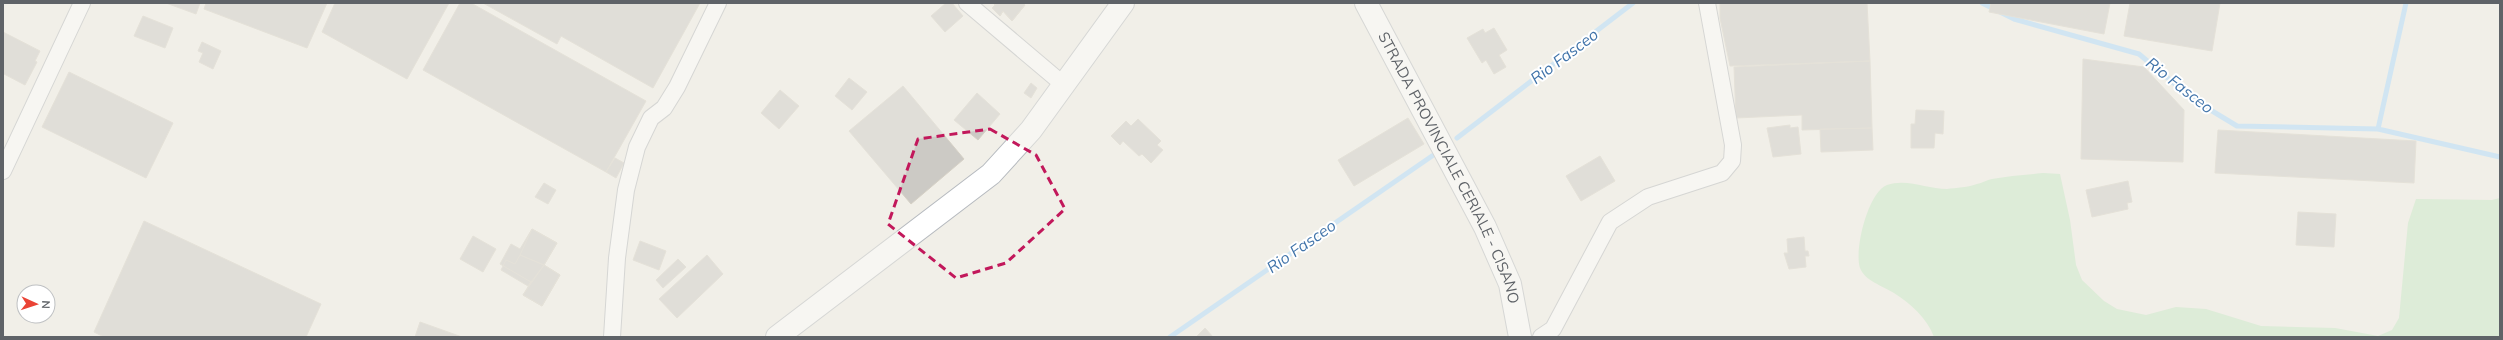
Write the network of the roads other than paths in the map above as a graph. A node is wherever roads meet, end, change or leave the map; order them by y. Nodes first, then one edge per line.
1 (82, 3) edge
2 (718, 3) edge
3 (967, 3) edge
4 (1123, 3) edge
5 (1366, 3) edge
6 (1707, 3) edge
7 (1064, 85) junction
8 (3, 171) edge
9 (612, 337) edge
10 (777, 337) edge
11 (1520, 337) edge
12 (1541, 337) edge

1 - 8 street
2 - 9 street
3 - 7 street
4 - 7 street
5 - 11 street, STRADA PROVINCIALE CERIALE - CISANO
6 - 12 street
7 - 10 street

